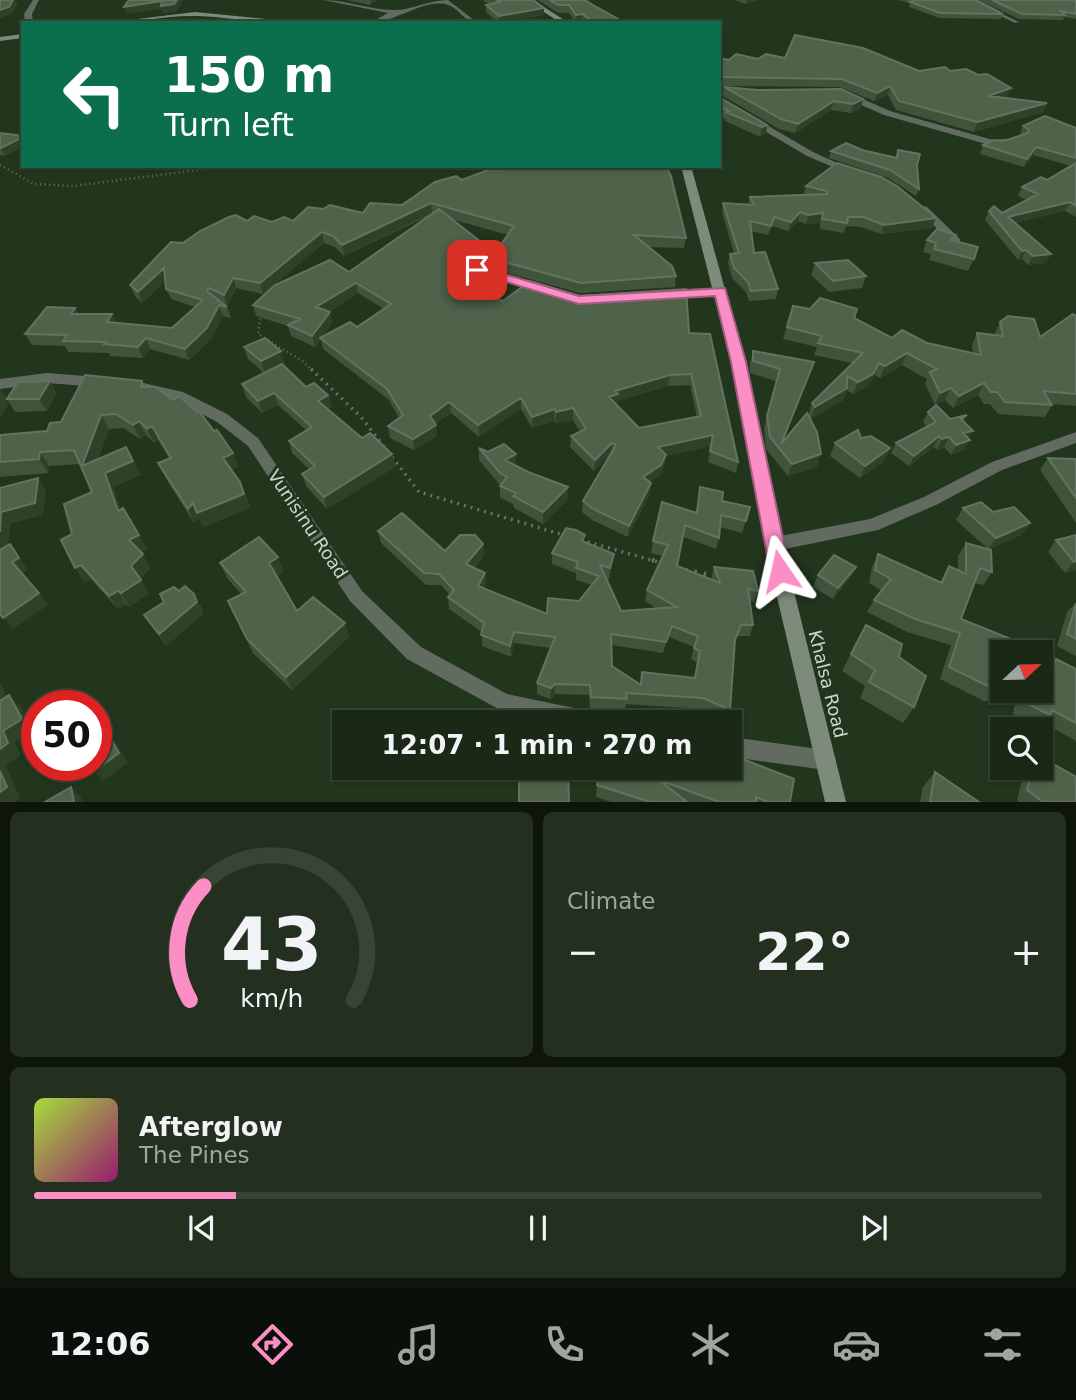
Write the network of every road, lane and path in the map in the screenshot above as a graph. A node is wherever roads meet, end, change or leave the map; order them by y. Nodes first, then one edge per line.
1 (36, 0) edge
2 (326, 0) edge
3 (528, 0) edge
4 (970, 0) edge
5 (961, 2) edge
6 (392, 12) junction
7 (29, 21) edge
8 (127, 21) edge
9 (266, 21) edge
10 (376, 21) edge
11 (472, 21) edge
12 (563, 21) edge
13 (1017, 22) dead end
14 (21, 36) edge
15 (0, 39) edge
16 (833, 92) edge
17 (721, 101) edge
18 (1018, 139) edge
19 (0, 165) edge
20 (213, 168) edge
21 (687, 168) edge
22 (860, 174) edge
23 (916, 204) edge
24 (956, 241) edge
25 (477, 270) edge
26 (720, 291) junction
27 (553, 292) edge
28 (656, 295) edge
29 (272, 306) edge
30 (0, 384) edge
31 (1076, 437) edge
32 (567, 536) edge
33 (580, 540) edge
34 (775, 544) junction
35 (724, 578) edge
36 (537, 710) edge
37 (742, 749) edge
38 (827, 760) junction
39 (836, 802) edge

1 - 7 street
2 - 6 street
3 - 12 main road
4 - 5 lane
4 - 13 lane
6 - 10 street
6 - 11 street
8 - 9 main road
14 - 15 main road
16 - 18 street
17 - 22 street
19 - 20 path
21 - 26 main road, Khalsa Road
23 - 24 street
25 - 27 street
26 - 28 street
26 - 34 main road, Khalsa Road
29 - 32 path
30 - 36 street, Vunisinu Road
31 - 34 street
33 - 35 path
34 - 38 main road, Khalsa Road
37 - 38 street
38 - 39 main road, Khalsa Road

